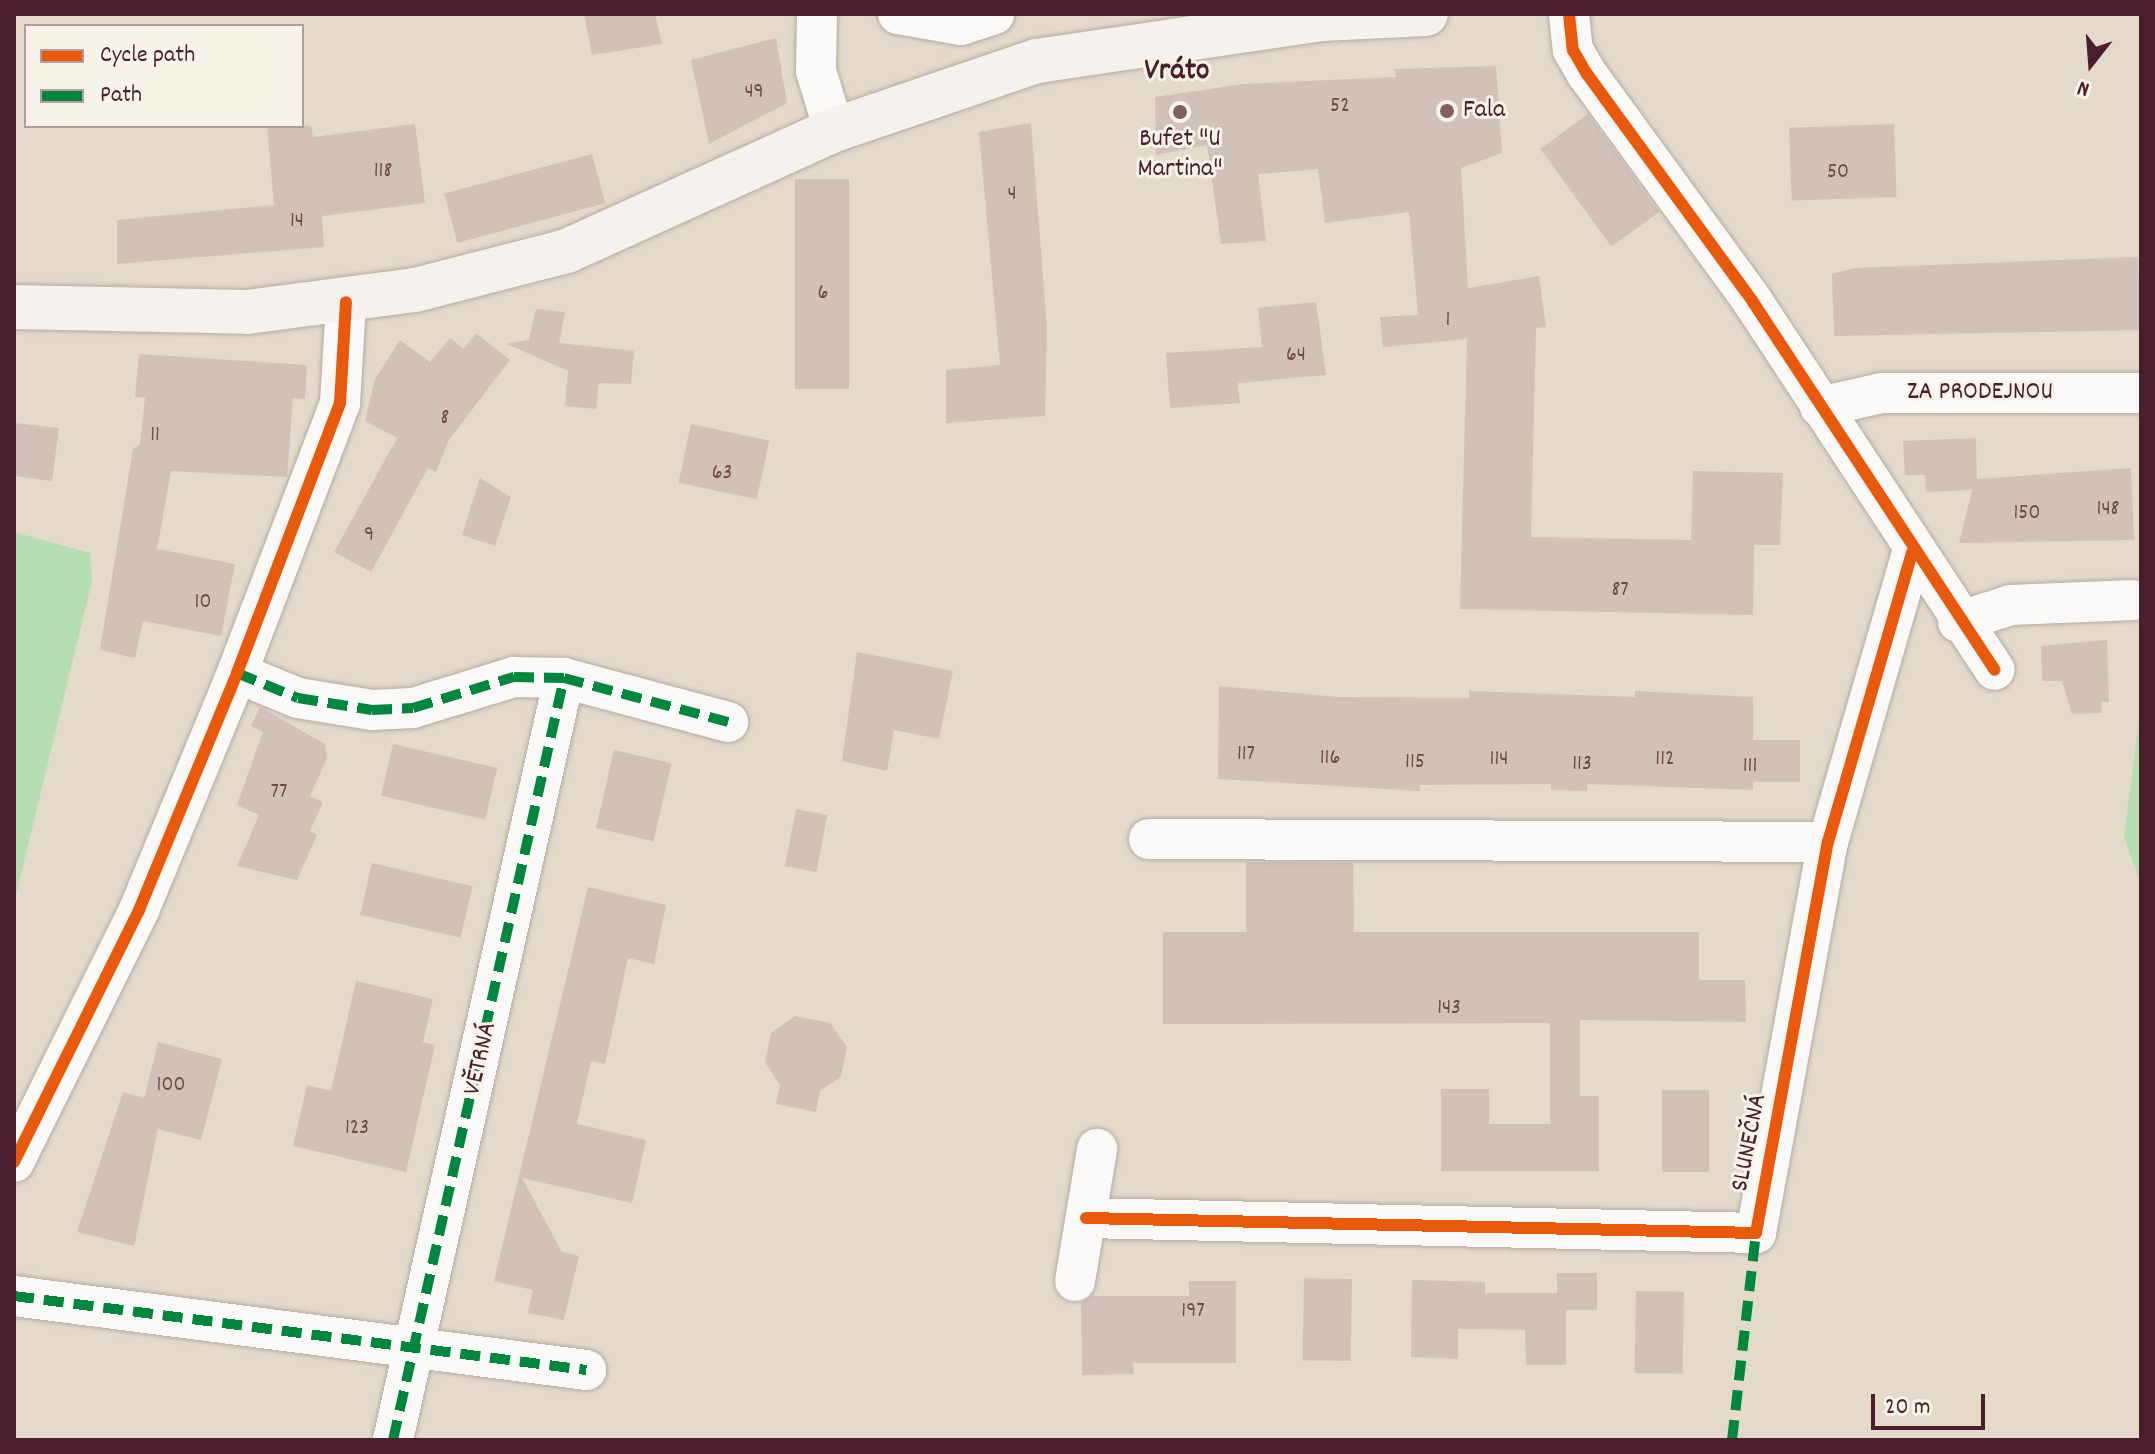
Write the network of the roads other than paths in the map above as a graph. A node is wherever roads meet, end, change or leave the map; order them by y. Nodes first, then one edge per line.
1 (817, 14) edge
2 (898, 14) edge
3 (994, 14) edge
4 (1426, 14) edge
5 (1569, 14) edge
6 (1322, 17) edge
7 (834, 130) junction
8 (346, 302) junction
9 (14, 307) edge
10 (2141, 393) edge
11 (1820, 407) junction
12 (1912, 552) junction
13 (2133, 600) dead end
14 (1972, 618) junction
15 (1995, 670) dead end
16 (237, 673) junction
17 (564, 678) junction
18 (728, 722) dead end
19 (1149, 839) dead end
20 (1828, 842) junction
21 (1097, 1149) dead end
22 (14, 1162) edge
23 (1086, 1218) junction
24 (1075, 1281) dead end
25 (14, 1296) edge
26 (415, 1350) junction
27 (586, 1370) dead end
28 (393, 1440) edge

1 - 7 street
2 - 3 street
4 - 6 main road
5 - 11 street
6 - 7 main road
7 - 8 main road
8 - 9 main road
8 - 16 street
10 - 11 street, ZA PRODEJNOU
11 - 12 street
12 - 14 street
12 - 20 street, SLUNEČNÁ
13 - 14 street
14 - 15 street
16 - 17 street
16 - 22 street
17 - 18 street
17 - 26 street, VĚTRNÁ
19 - 20 street
20 - 23 street, SLUNEČNÁ
21 - 23 street
23 - 24 street
25 - 26 street
26 - 27 street
26 - 28 street, VĚTRNÁ

